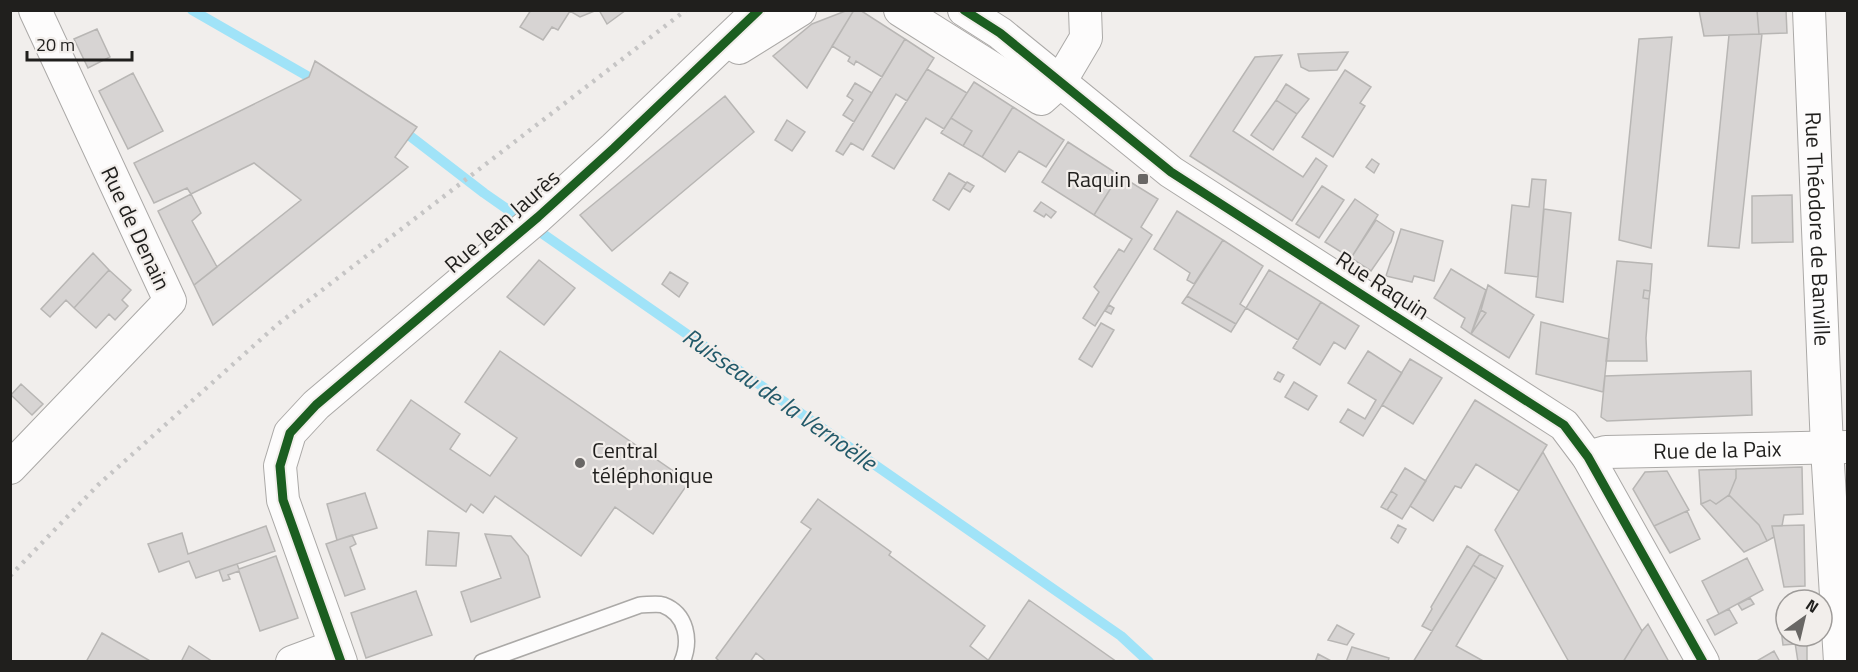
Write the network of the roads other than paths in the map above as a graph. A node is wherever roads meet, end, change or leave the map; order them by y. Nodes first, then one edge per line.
1 (35, 10) edge
2 (800, 10) edge
3 (900, 10) edge
4 (964, 10) edge
5 (1084, 10) edge
6 (1809, 10) edge
7 (755, 14) edge
8 (1060, 82) junction
9 (680, 85) junction
10 (1837, 448) edge
11 (1588, 457) junction
12 (10, 468) edge
13 (338, 654) edge
14 (292, 662) edge
15 (482, 662) edge
16 (682, 662) edge
17 (1703, 662) edge
18 (1840, 662) edge

1 - 12 street, Rue de Denain
2 - 9 street, Rue Jean Jaurès
3 - 8 street
4 - 8 street, Rue Raquin
5 - 8 street
6 - 10 street, Rue Théodore de Banville
7 - 9 street, Rue Jean Jaurès
8 - 11 street, Rue Raquin
9 - 13 street, Rue Jean Jaurès
10 - 11 street, Rue de la Paix
10 - 18 street, Rue Théodore de Banville
11 - 17 street, Rue Raquin
13 - 14 street
15 - 16 lane

